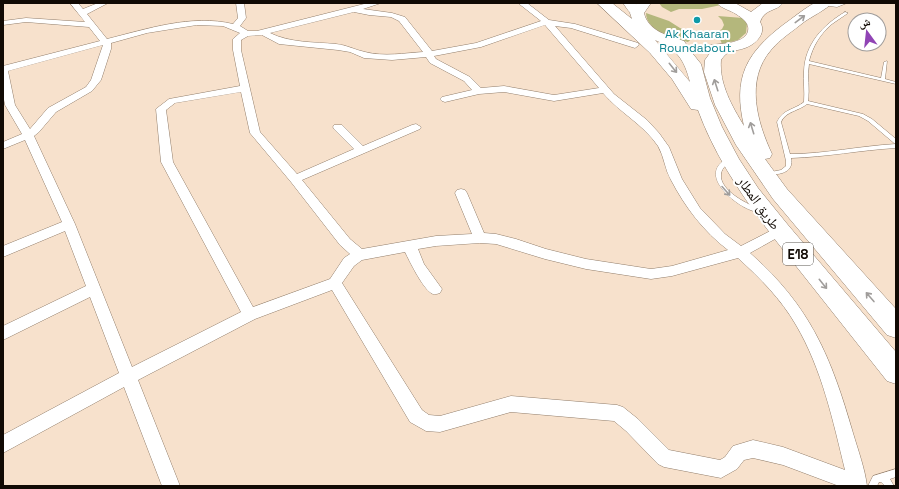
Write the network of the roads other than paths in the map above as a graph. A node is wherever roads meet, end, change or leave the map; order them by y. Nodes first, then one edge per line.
1 (74, 3) edge
2 (104, 3) edge
3 (240, 3) edge
4 (377, 3) edge
5 (522, 3) edge
6 (604, 3) edge
7 (724, 3) edge
8 (776, 3) edge
9 (825, 3) edge
10 (843, 3) edge
11 (637, 6) edge
12 (355, 9) junction
13 (82, 13) junction
14 (846, 14) dead end
15 (547, 22) junction
16 (753, 22) junction
17 (3, 23) edge
18 (92, 25) junction
19 (235, 27) junction
20 (246, 33) junction
21 (264, 33) junction
22 (665, 39) junction
23 (106, 41) junction
24 (635, 45) dead end
25 (725, 48) junction
26 (429, 54) junction
27 (807, 62) junction
28 (886, 62) dead end
29 (3, 70) edge
30 (884, 80) junction
31 (896, 83) edge
32 (245, 88) junction
33 (605, 90) junction
34 (479, 91) junction
35 (445, 98) dead end
36 (806, 102) junction
37 (338, 127) dead end
38 (416, 127) dead end
39 (713, 127) junction
40 (28, 136) junction
41 (896, 142) edge
42 (3, 146) edge
43 (896, 146) edge
44 (362, 151) junction
45 (787, 156) junction
46 (773, 173) junction
47 (295, 179) junction
48 (461, 193) dead end
49 (796, 212) junction
50 (69, 224) junction
51 (780, 231) junction
52 (480, 238) junction
53 (409, 245) junction
54 (3, 252) edge
55 (740, 252) junction
56 (359, 255) junction
57 (335, 283) junction
58 (94, 289) junction
59 (435, 289) dead end
60 (250, 315) junction
61 (896, 327) edge
62 (3, 333) edge
63 (896, 372) edge
64 (128, 377) junction
65 (3, 444) edge
66 (896, 473) edge
67 (883, 477) junction
68 (863, 485) edge
69 (171, 486) edge
70 (890, 486) edge

1 - 13 street
2 - 13 street
3 - 19 street
4 - 12 street
5 - 15 street
6 -> 39 highway
7 - 16 highway
8 - 16 highway
9 - 10 street
46 -> 9 highway
11 - 22 highway
12 - 21 street
12 - 26 street
13 - 18 street
14 - 27 lane
15 - 24 street
15 - 26 street
15 - 33 street
16 - 25 highway
17 - 18 street
18 - 23 street
19 - 20 street
19 - 23 street
20 - 21 street
20 - 32 street
21 - 26 street
22 - 25 highway
22 - 39 highway, طريق المطار / E18
23 - 29 street
23 - 40 street
49 -> 25 highway, طريق المطار / E18
26 - 34 street
27 - 30 lane
27 - 36 lane
28 - 30 lane
29 - 40 street
30 - 31 lane
32 - 47 street
32 - 60 street
33 - 34 street
33 - 55 street
34 - 35 street
36 - 41 lane
36 - 45 lane
37 - 44 street
38 - 44 street
39 -> 51 highway, طريق المطار / E18
40 - 42 street
40 - 50 street
43 - 45 lane
44 - 47 street
45 - 46 lane
46 - 49 highway
47 - 56 street
48 - 52 street
61 -> 49 highway, طريق المطار / E18
50 - 54 street
50 - 58 street
51 - 55 street
51 -> 63 highway, طريق المطار / E18
52 - 53 street
52 - 55 street
53 - 56 street
53 - 59 street
55 - 68 street
56 - 57 street
57 - 60 street
57 - 68 street
58 - 62 street
58 - 64 street
60 - 64 street
64 - 65 street
64 - 69 street
66 - 67 lane
67 - 68 lane
67 - 70 lane

